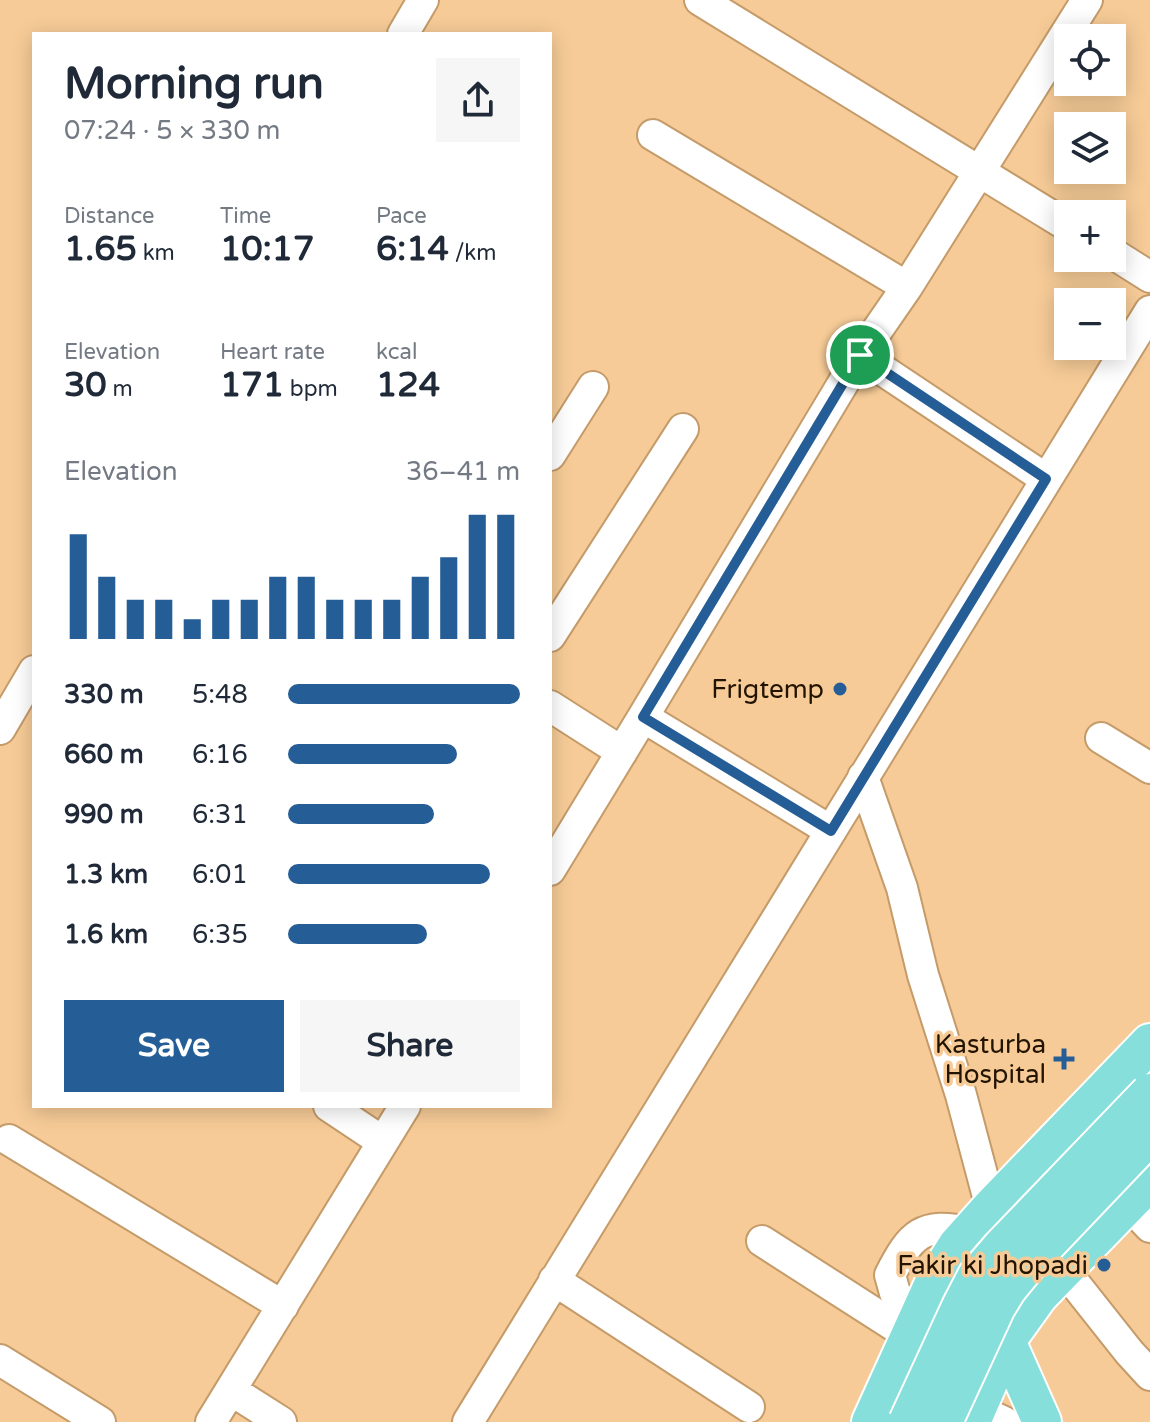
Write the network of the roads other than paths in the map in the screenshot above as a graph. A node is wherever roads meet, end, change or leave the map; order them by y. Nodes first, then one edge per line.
1 (423, 0) edge
2 (700, 0) edge
3 (1087, 0) edge
4 (404, 32) edge
5 (653, 135) dead end
6 (979, 171) junction
7 (1054, 217) edge
8 (1126, 262) edge
9 (1150, 277) edge
10 (907, 287) junction
11 (1150, 311) edge
12 (860, 355) junction
13 (1138, 356) edge
14 (593, 387) dead end
15 (683, 429) dead end
16 (552, 452) edge
17 (1046, 479) junction
18 (552, 633) edge
19 (32, 679) edge
20 (26, 704) edge
21 (552, 707) edge
22 (643, 717) junction
23 (0, 729) edge
24 (1101, 738) dead end
25 (622, 752) junction
26 (1150, 768) edge
27 (863, 777) junction
28 (831, 831) junction
29 (552, 867) edge
30 (1150, 1043) edge
31 (1150, 1093) edge
32 (332, 1108) edge
33 (404, 1108) edge
34 (1150, 1135) edge
35 (9, 1140) dead end
36 (383, 1142) junction
37 (1143, 1204) edge
38 (980, 1220) junction
39 (762, 1241) dead end
40 (1064, 1270) junction
41 (554, 1280) junction
42 (283, 1306) junction
43 (915, 1327) junction
44 (1006, 1341) junction
45 (0, 1360) edge
46 (1150, 1375) edge
47 (231, 1390) junction
48 (888, 1405) edge
49 (749, 1407) dead end
50 (974, 1419) edge
51 (100, 1422) edge
52 (211, 1422) edge
53 (281, 1422) edge
54 (468, 1422) edge
55 (926, 1422) edge
56 (1042, 1422) edge

1 - 4 street
2 - 6 street
3 - 6 street
5 - 10 street
6 - 7 street
6 - 10 street
8 - 9 street
10 - 12 street
11 - 13 street
12 - 17 street
12 - 22 street
13 - 17 street
14 - 16 street
15 - 18 street
17 - 27 street
19 - 20 street
20 - 23 street
21 - 25 street
22 - 25 street
22 - 28 street
24 - 26 street
25 - 29 street
27 - 28 street
27 - 38 street
28 - 41 street
30 - 38 main road
31 - 48 main road, bridge
32 - 36 street
33 - 36 street
34 - 50 main road, bridge
35 - 42 street
36 - 42 street
37 - 40 main road
38 - 43 main road
39 - 43 street
40 - 44 main road
40 - 46 street
41 - 49 street
41 - 54 street
42 - 47 street
43 - 48 main road
44 - 50 main road
44 - 56 main road
45 - 51 street
47 - 52 street
47 - 53 street
48 - 50 street
48 - 55 street

